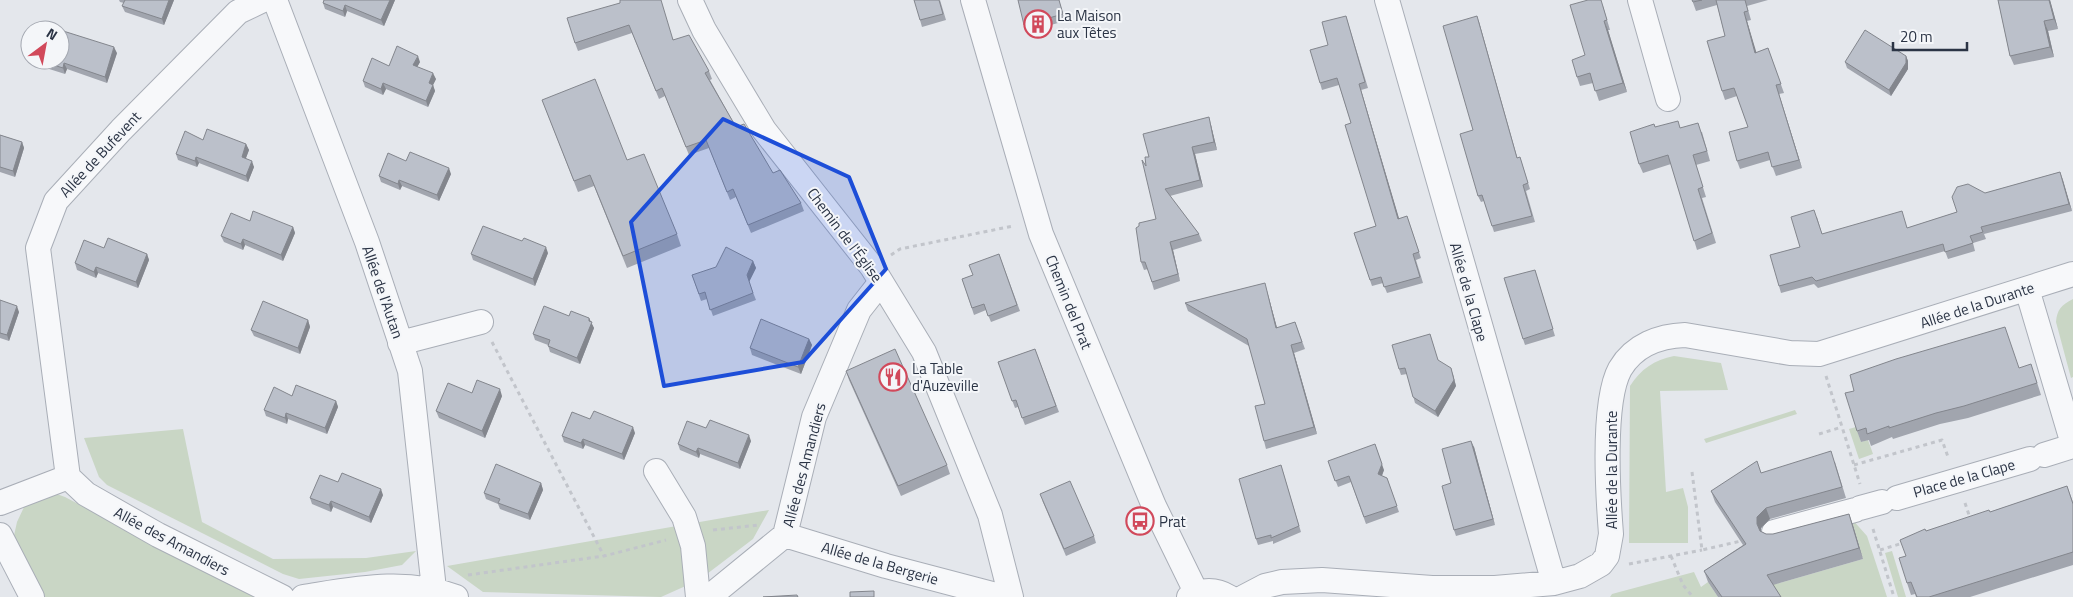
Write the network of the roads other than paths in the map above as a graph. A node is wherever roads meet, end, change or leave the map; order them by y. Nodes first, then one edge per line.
1 (263, 0) edge
2 (275, 0) edge
3 (690, 0) edge
4 (973, 0) edge
5 (1387, 0) edge
6 (1640, 0) edge
7 (1668, 99) dead end
8 (876, 274) junction
9 (2073, 274) edge
10 (2027, 288) junction
11 (481, 322) road end
12 (400, 343) junction
13 (2073, 445) edge
14 (656, 471) dead end
15 (68, 477) junction
16 (0, 504) edge
17 (1774, 532) edge
18 (785, 535) junction
19 (0, 536) edge
20 (1554, 583) junction
21 (432, 593) edge
22 (1193, 595) edge
23 (32, 597) edge
24 (282, 597) edge
25 (302, 597) edge
26 (456, 597) edge
27 (698, 597) edge
28 (709, 597) edge
29 (1004, 597) edge
30 (1011, 597) edge
31 (1229, 597) edge
32 (1244, 597) edge

1 - 15 street, Allée de Bufevent
2 - 12 street, Allée de l'Autan
3 - 8 street, Chemin de l'Église
4 - 22 street, Chemin del Prat
5 - 20 street, Allée de la Clape
6 - 7 street
8 - 18 street, Allée des Amandiers
8 - 30 street, Chemin de l'Église
9 - 10 street, Allée de la Durante
10 - 13 street
10 - 20 street, Allée de la Durante
11 - 12 street
12 - 21 street, Allée de l'Autan
13 - 17 street, Place de la Clape
14 - 27 street
15 - 16 street
15 - 24 street, Allée des Amandiers
18 - 28 street, Allée des Amandiers
18 - 29 street, Allée de la Bergerie
19 - 23 street
20 - 32 street, Allée de la Durante
21 - 25 street
21 - 26 street
22 - 31 street

